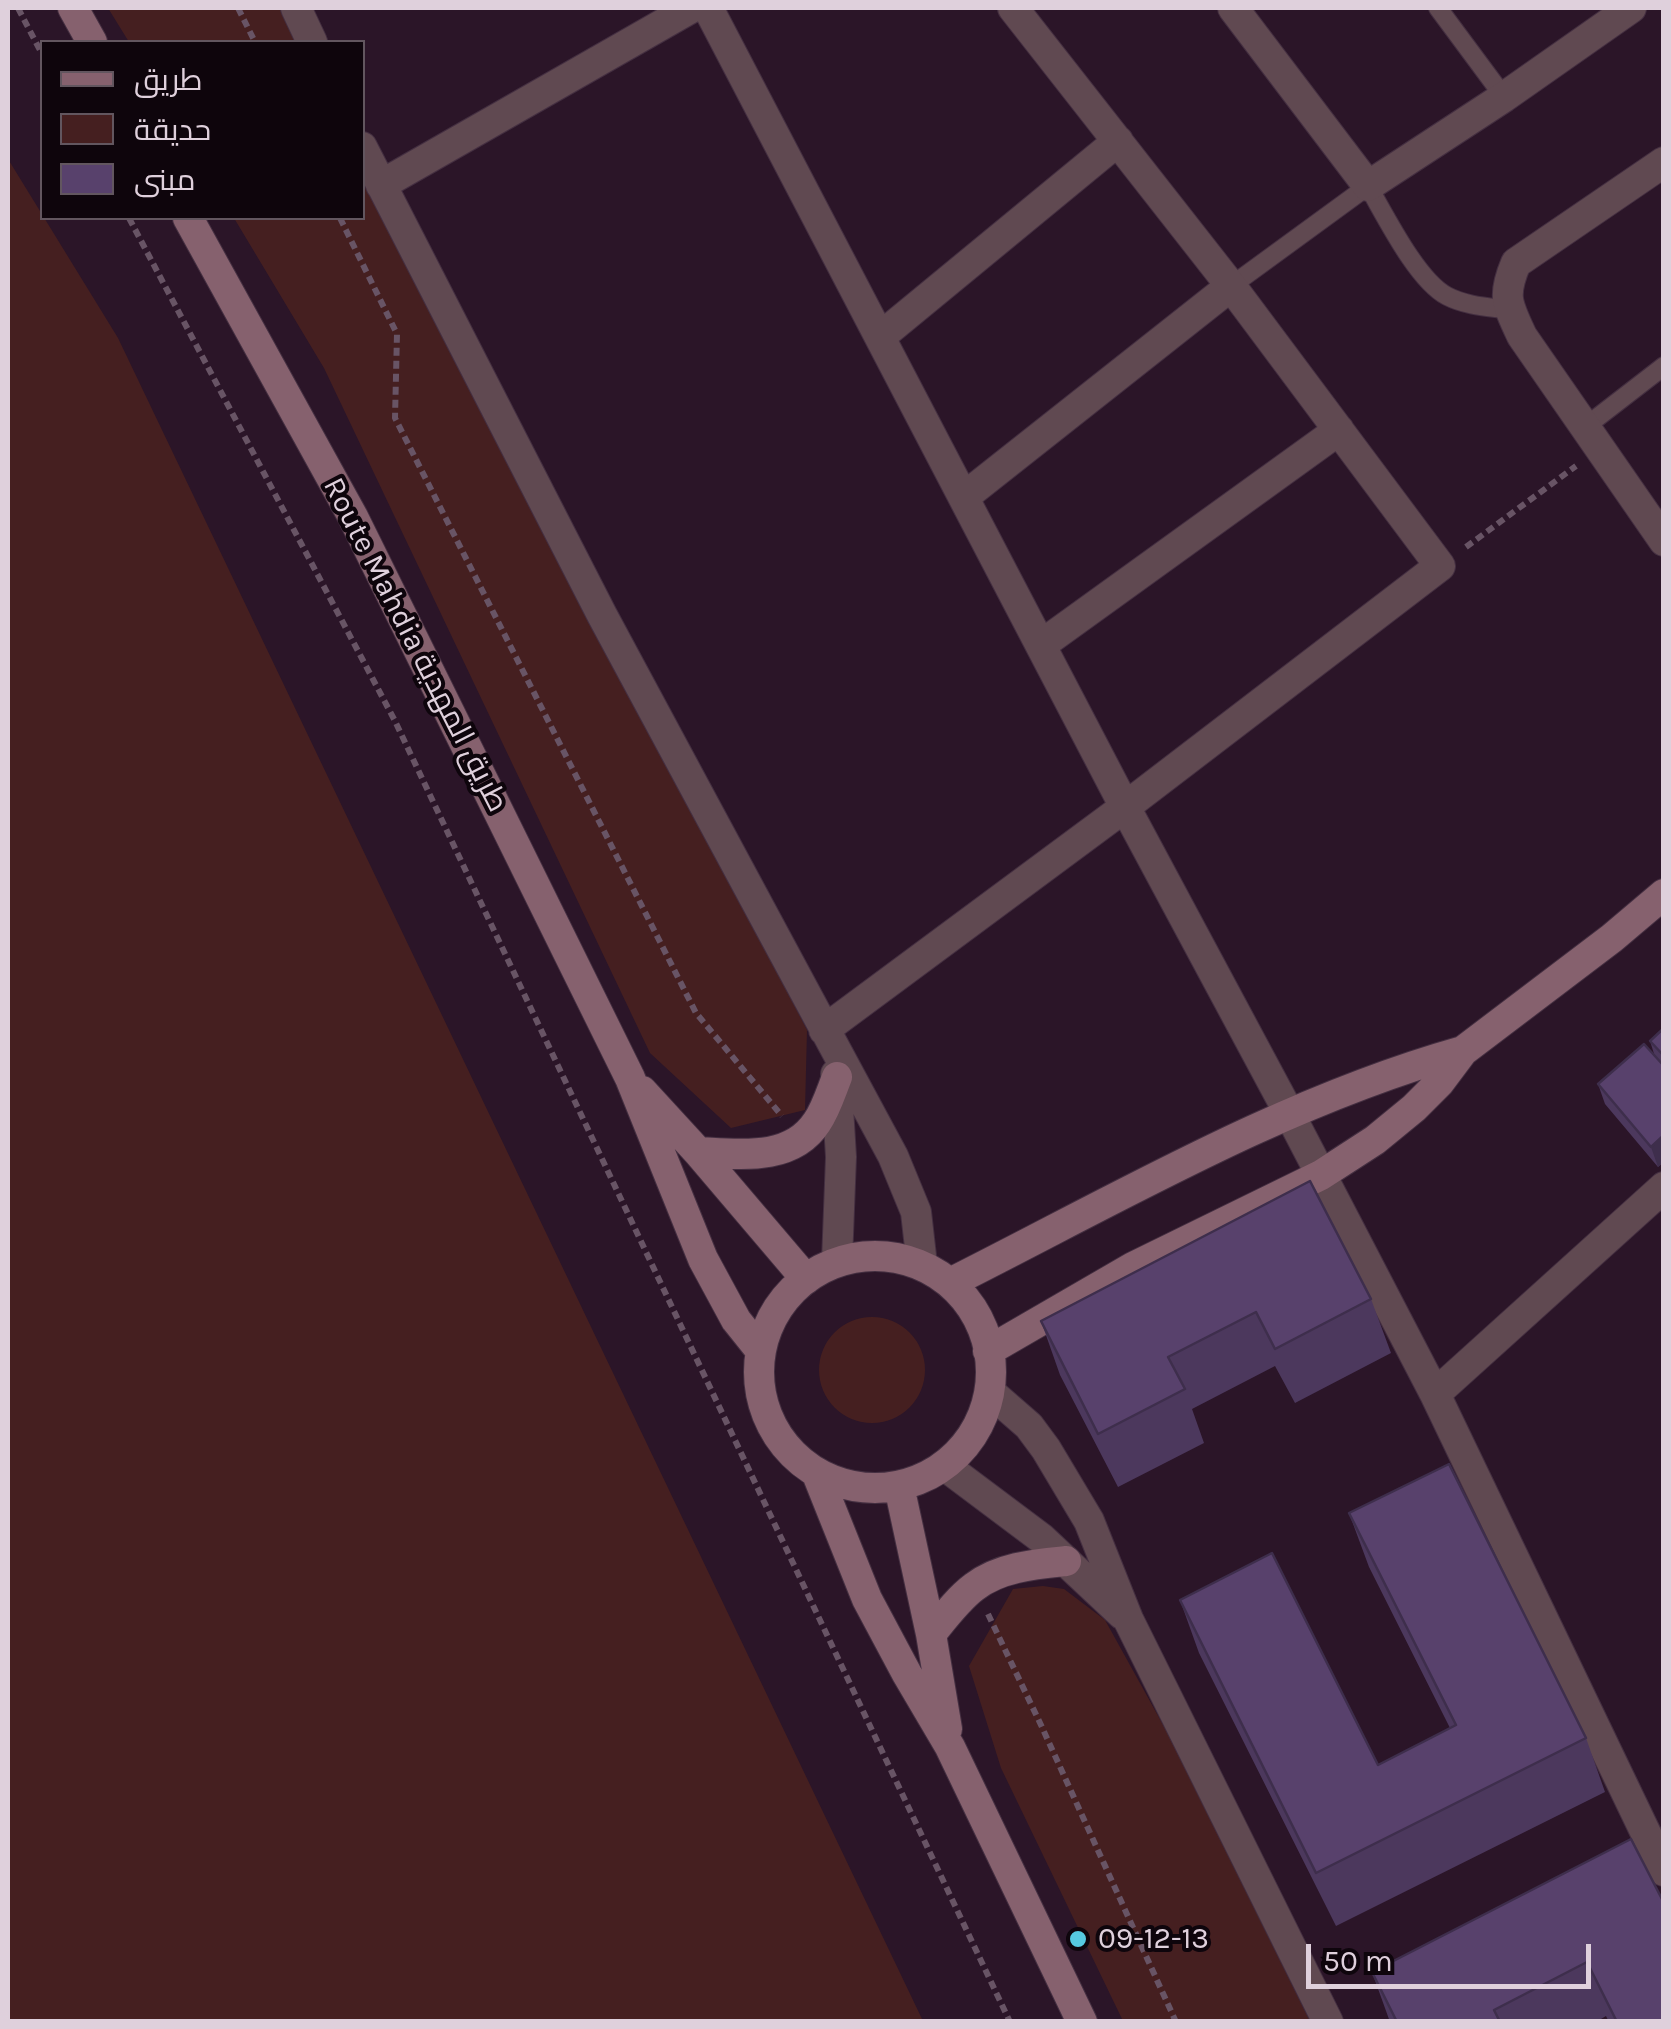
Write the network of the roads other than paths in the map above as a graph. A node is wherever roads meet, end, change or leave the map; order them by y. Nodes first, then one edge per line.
1 (72, 8) edge
2 (296, 8) edge
3 (691, 8) edge
4 (708, 8) edge
5 (1013, 8) edge
6 (1233, 8) edge
7 (1438, 8) edge
8 (1631, 8) edge
9 (91, 40) edge
10 (311, 40) edge
11 (1504, 97) junction
12 (1118, 141) junction
13 (365, 153) edge
14 (1664, 162) edge
15 (381, 186) junction
16 (1368, 186) junction
17 (189, 220) edge
18 (1231, 286) junction
19 (1510, 310) junction
20 (880, 336) junction
21 (1664, 366) edge
22 (1339, 430) junction
23 (1592, 438) junction
24 (964, 497) junction
25 (1664, 542) edge
26 (1041, 646) junction
27 (1125, 807) junction
28 (1664, 894) edge
29 (1463, 1051) junction
30 (832, 1053) junction
31 (630, 1078) junction
32 (1289, 1113) junction
33 (698, 1152) junction
34 (1322, 1175) junction
35 (1660, 1201) edge
36 (837, 1260) junction
37 (922, 1265) junction
38 (806, 1279) junction
39 (950, 1283) junction
40 (760, 1350) junction
41 (988, 1351) junction
42 (990, 1392) junction
43 (1435, 1394) junction
44 (945, 1466) junction
45 (817, 1474) junction
46 (899, 1486) junction
47 (1066, 1562) junction
48 (1128, 1619) junction
49 (931, 1634) junction
50 (950, 1747) junction
51 (1664, 1870) edge
52 (1082, 2022) edge
53 (1328, 2022) edge

1 - 9 street
2 - 10 street
3 - 15 street
4 - 20 street
5 - 12 street
6 - 16 street
7 - 11 lane
8 - 11 street
11 - 16 street
12 - 18 street
12 - 20 street
13 - 15 street
14 - 19 street
15 - 30 street
16 - 18 lane
16 - 19 lane
17 - 31 street, Route Mahdia طريق المهدية
18 - 22 street
18 - 24 street
19 - 23 street
20 - 24 street
21 - 23 lane
22 - 26 street
22 - 27 street
23 - 25 street
24 - 26 street
26 - 27 street
27 - 30 street
27 - 32 street
28 - 29 street
29 - 32 street
29 - 34 street
30 - 33 street
30 - 36 street
30 - 37 street
31 - 33 street, Route Mahdia طريق المهدية
31 - 40 street, Route Mahdia طريق المهدية
32 - 34 street
32 - 39 street
33 - 38 street, Route Mahdia طريق المهدية
34 - 41 street
34 - 43 street
35 - 43 street
36 - 37 street
36 - 38 street
37 - 39 street
38 - 40 street
39 - 41 street
40 - 45 street
41 - 42 street
42 - 44 street
42 - 48 street
43 - 51 street
44 - 46 street
44 - 47 street
45 - 46 street
45 - 50 street
46 - 49 street
47 - 48 street
47 - 49 street
48 - 53 street
49 - 50 street
50 - 52 street

